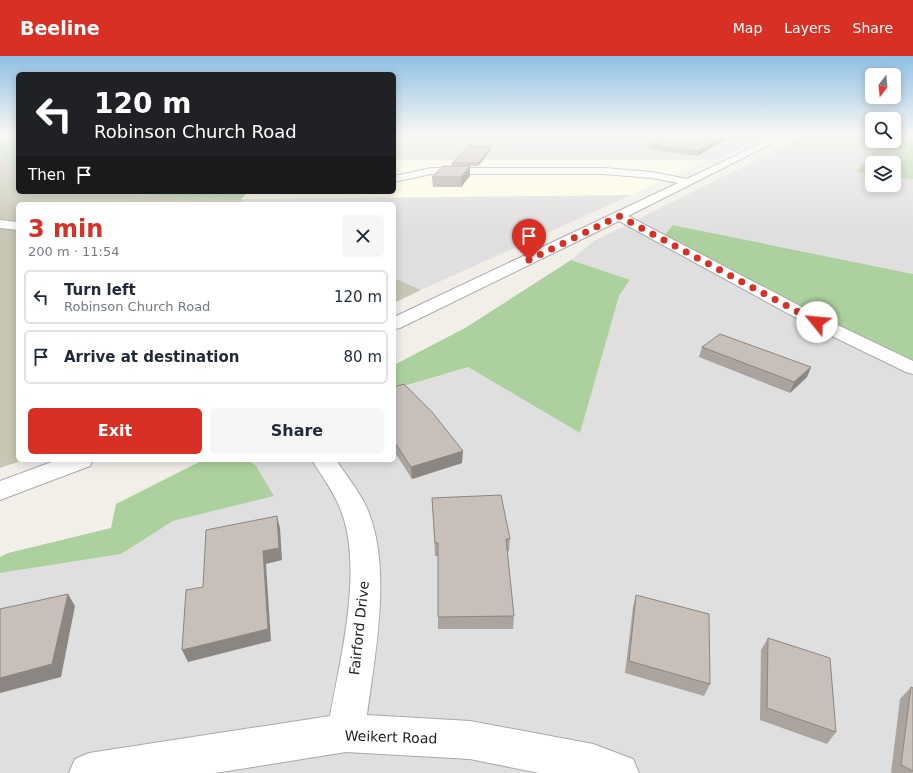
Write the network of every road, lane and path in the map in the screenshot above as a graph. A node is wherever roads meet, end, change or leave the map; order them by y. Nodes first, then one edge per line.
1 (611, 167) edge
2 (719, 167) edge
3 (427, 172) junction
4 (652, 175) junction
5 (396, 179) edge
6 (425, 182) dead end
7 (689, 182) junction
8 (619, 216) junction
9 (0, 224) edge
10 (16, 226) edge
11 (396, 323) edge
12 (913, 368) edge
13 (76, 462) edge
14 (325, 462) edge
15 (0, 491) edge
16 (346, 734) junction
17 (89, 773) edge
18 (619, 773) edge

1 - 4 street
2 - 7 street
3 - 4 street
3 - 5 street
3 - 6 street
4 - 7 street
7 - 8 street
8 - 11 street
8 - 12 street
9 - 10 street
13 - 15 street
14 - 16 street, Fairford Drive
16 - 17 street, Weikert Road
16 - 18 street, Weikert Road

